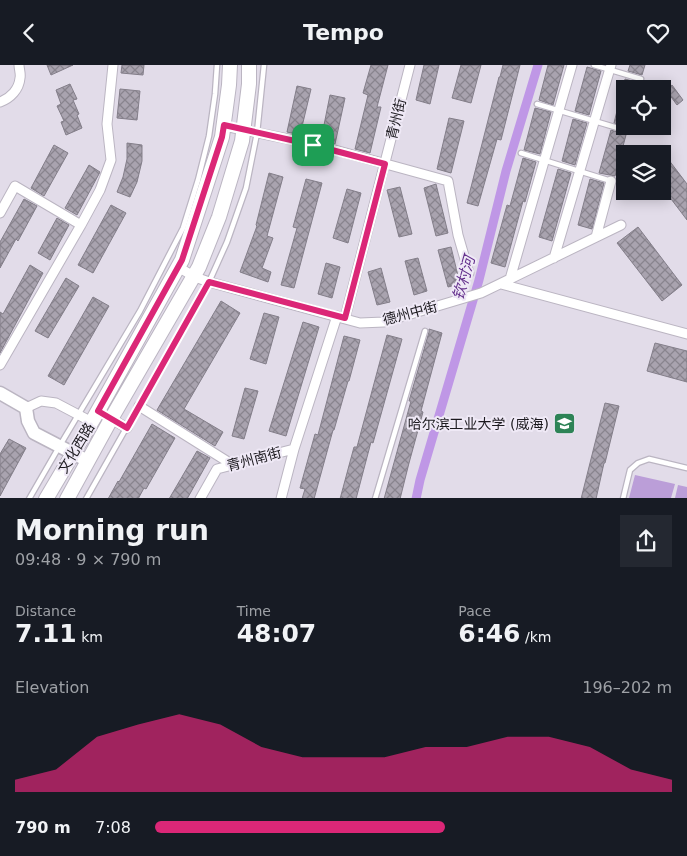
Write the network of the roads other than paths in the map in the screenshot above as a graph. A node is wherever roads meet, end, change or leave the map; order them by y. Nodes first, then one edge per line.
1 (19, 65) edge
2 (113, 65) edge
3 (217, 65) edge
4 (230, 65) edge
5 (248, 65) edge
6 (264, 65) edge
7 (410, 65) edge
8 (572, 65) edge
9 (594, 65) edge
10 (610, 67) edge
11 (642, 79) dead end
12 (0, 102) edge
13 (537, 104) dead end
14 (558, 111) junction
15 (594, 121) junction
16 (224, 125) junction
17 (616, 127) edge
18 (243, 129) junction
19 (257, 133) junction
20 (521, 153) dead end
21 (544, 160) junction
22 (385, 164) junction
23 (579, 171) junction
24 (613, 182) joint
25 (0, 213) edge
26 (81, 225) junction
27 (621, 225) dead end
28 (596, 237) junction
29 (554, 258) junction
30 (178, 267) junction
31 (469, 273) dead end
32 (194, 277) junction
33 (506, 281) junction
34 (209, 282) junction
35 (341, 317) junction
36 (425, 331) dead end
37 (687, 334) edge
38 (0, 365) edge
39 (0, 393) edge
40 (26, 407) junction
41 (139, 407) junction
42 (78, 414) junction
43 (95, 416) junction
44 (111, 419) junction
45 (127, 428) junction
46 (59, 447) junction
47 (294, 449) junction
48 (73, 454) junction
49 (88, 461) junction
50 (233, 465) junction
51 (687, 468) edge
52 (30, 498) edge
53 (47, 498) edge
54 (68, 498) edge
55 (87, 498) edge
56 (201, 498) edge
57 (280, 498) edge
58 (375, 498) edge
59 (623, 498) edge

1 - 12 street
2 - 26 street
3 - 42 lane
4 - 16 main road, 文化西路
5 - 18 main road, 文化西路
6 - 19 lane
7 - 22 street, 青州街
8 - 14 street
9 - 10 lane
10 - 11 lane
10 - 15 street
13 - 14 lane
14 - 15 lane
14 - 21 street
15 - 17 lane
15 - 23 street
16 - 18 street
16 - 30 main road, 文化西路
18 - 19 street
18 - 32 main road, 文化西路
19 - 22 street
19 - 34 lane
20 - 21 lane
21 - 23 lane
21 - 33 street
22 - 31 street
22 - 35 street, 青州街
23 - 24 lane
23 - 29 street
24 - 28 street
25 - 26 street
26 - 38 street
27 - 28 street, 德州中街
28 - 29 street, 德州中街
29 - 33 street, 德州中街
30 - 32 street, 德州中街
30 - 43 main road, 文化西路
32 - 34 street, 德州中街
32 - 44 main road, 文化西路
33 - 35 street, 德州中街
33 - 37 street
34 - 35 street, 德州中街
34 - 41 lane
35 - 47 street, 青州街
36 - 58 lane
39 - 40 main road
40 - 42 street
40 - 46 main road
41 - 45 lane
41 - 50 street
42 - 43 street
42 - 46 lane
43 - 44 street
43 - 48 main road, 文化西路
44 - 45 street
44 - 49 main road, 文化西路
45 - 55 lane
46 - 48 main road
46 - 52 lane
47 - 50 street, 青州南街
47 - 57 street, 青州街
48 - 49 main road
48 - 53 main road, 文化西路
49 - 54 main road, 文化西路
50 - 56 street, 青州南街
51 - 59 lane

